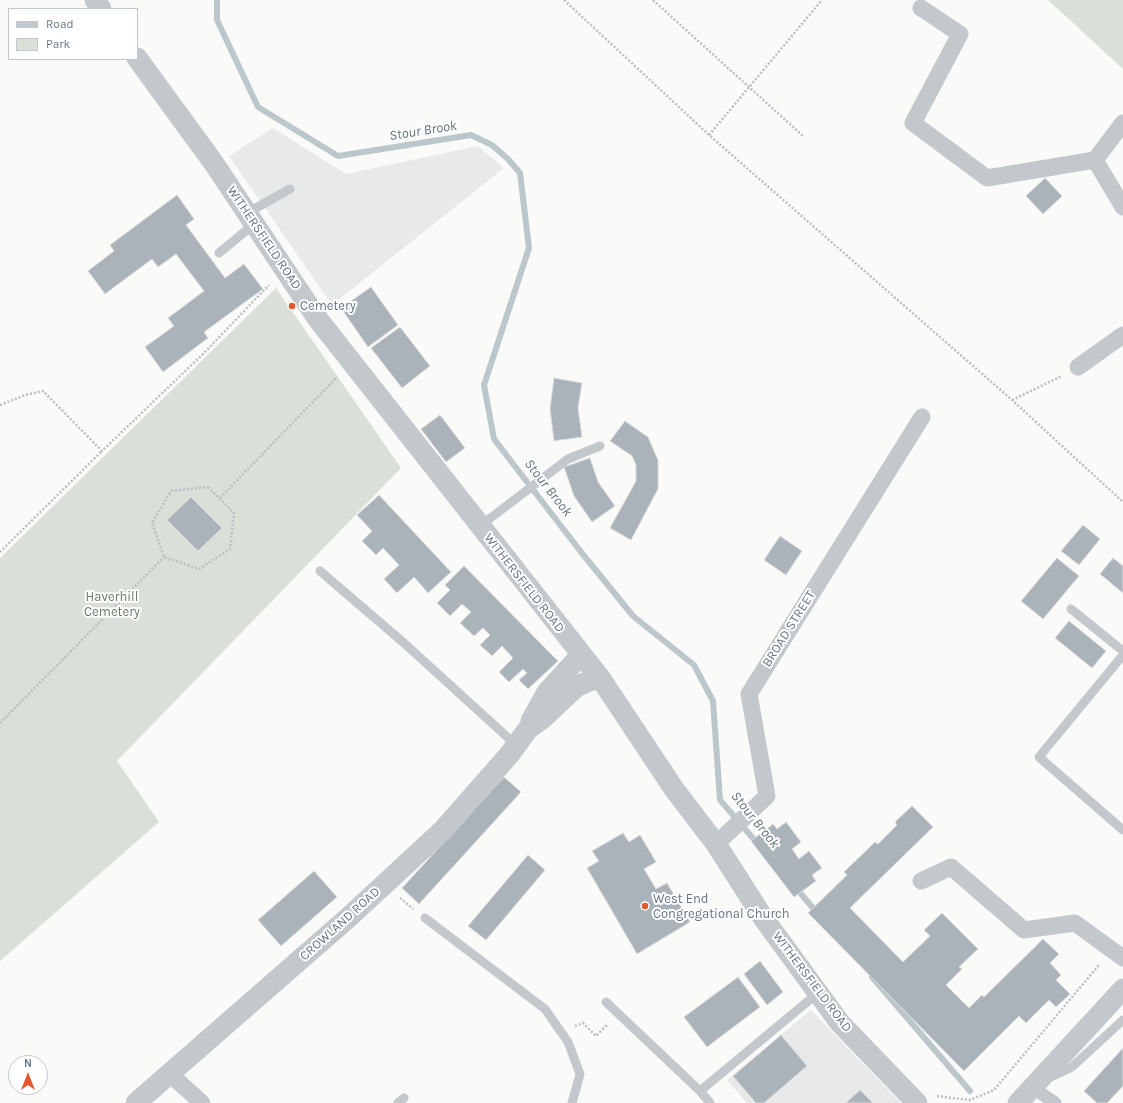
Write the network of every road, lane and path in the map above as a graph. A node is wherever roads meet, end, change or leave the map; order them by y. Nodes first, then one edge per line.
1 (564, 0) edge
2 (653, 0) edge
3 (822, 0) edge
4 (921, 8) dead end
5 (138, 59) edge
6 (750, 86) junction
7 (1123, 123) edge
8 (709, 135) junction
9 (803, 136) dead end
10 (1095, 160) junction
11 (290, 189) dead end
12 (1123, 207) edge
13 (251, 218) junction
14 (219, 253) dead end
15 (268, 285) dead end
16 (1123, 335) edge
17 (352, 362) junction
18 (1078, 367) joint
19 (1012, 400) junction
20 (0, 405) edge
21 (922, 417) dead end
22 (600, 446) dead end
23 (102, 451) junction
24 (220, 498) junction
25 (1123, 502) edge
26 (480, 526) junction
27 (0, 552) edge
28 (164, 558) junction
29 (320, 571) dead end
30 (1071, 609) dead end
31 (1123, 651) edge
32 (581, 655) junction
33 (1123, 655) edge
34 (601, 679) junction
35 (0, 723) edge
36 (522, 737) junction
37 (1123, 830) edge
38 (716, 844) junction
39 (921, 881) dead end
40 (384, 886) junction
41 (425, 918) joint
42 (1117, 954) edge
43 (1123, 989) edge
44 (819, 992) junction
45 (606, 1002) dead end
46 (618, 1013) junction
47 (1123, 1020) edge
48 (561, 1031) junction
49 (171, 1075) junction
50 (1032, 1087) junction
51 (700, 1091) junction
52 (925, 1098) edge
53 (136, 1103) edge
54 (202, 1103) edge
55 (572, 1103) edge
56 (710, 1103) edge
57 (1018, 1103) edge
58 (1055, 1103) edge

1 - 8 path
2 - 6 path
3 - 6 path
4 - 10 street
5 - 13 street, WITHERSFIELD ROAD
6 - 8 path
6 - 9 path
7 - 10 street
8 - 19 path
10 - 12 street
11 - 13 lane
13 - 14 lane
13 - 17 street, WITHERSFIELD ROAD
15 - 23 path
16 - 18 street
17 - 24 path
17 - 26 street, WITHERSFIELD ROAD
18 - 19 path
19 - 25 path
20 - 23 path
21 - 38 street, BROAD STREET
22 - 26 lane
23 - 27 path
24 - 28 path
24 - 28 path
26 - 32 street, WITHERSFIELD ROAD
28 - 35 path
29 - 36 lane
30 - 31 lane
32 - 34 street, WITHERSFIELD ROAD
32 - 36 street, CROWLAND ROAD
33 - 37 lane
34 - 36 street, CROWLAND ROAD
34 - 38 street, WITHERSFIELD ROAD
36 - 40 street, CROWLAND ROAD
38 - 44 street, WITHERSFIELD ROAD
39 - 42 street
40 - 41 path
40 - 49 street, CROWLAND ROAD
41 - 48 lane
42 - 52 path
43 - 50 street
44 - 51 lane
44 - 52 street, WITHERSFIELD ROAD
45 - 46 lane
46 - 48 path
46 - 51 lane
47 - 50 lane
48 - 55 lane
49 - 53 street, CROWLAND ROAD
49 - 54 street
50 - 57 street
50 - 58 street
51 - 56 lane

